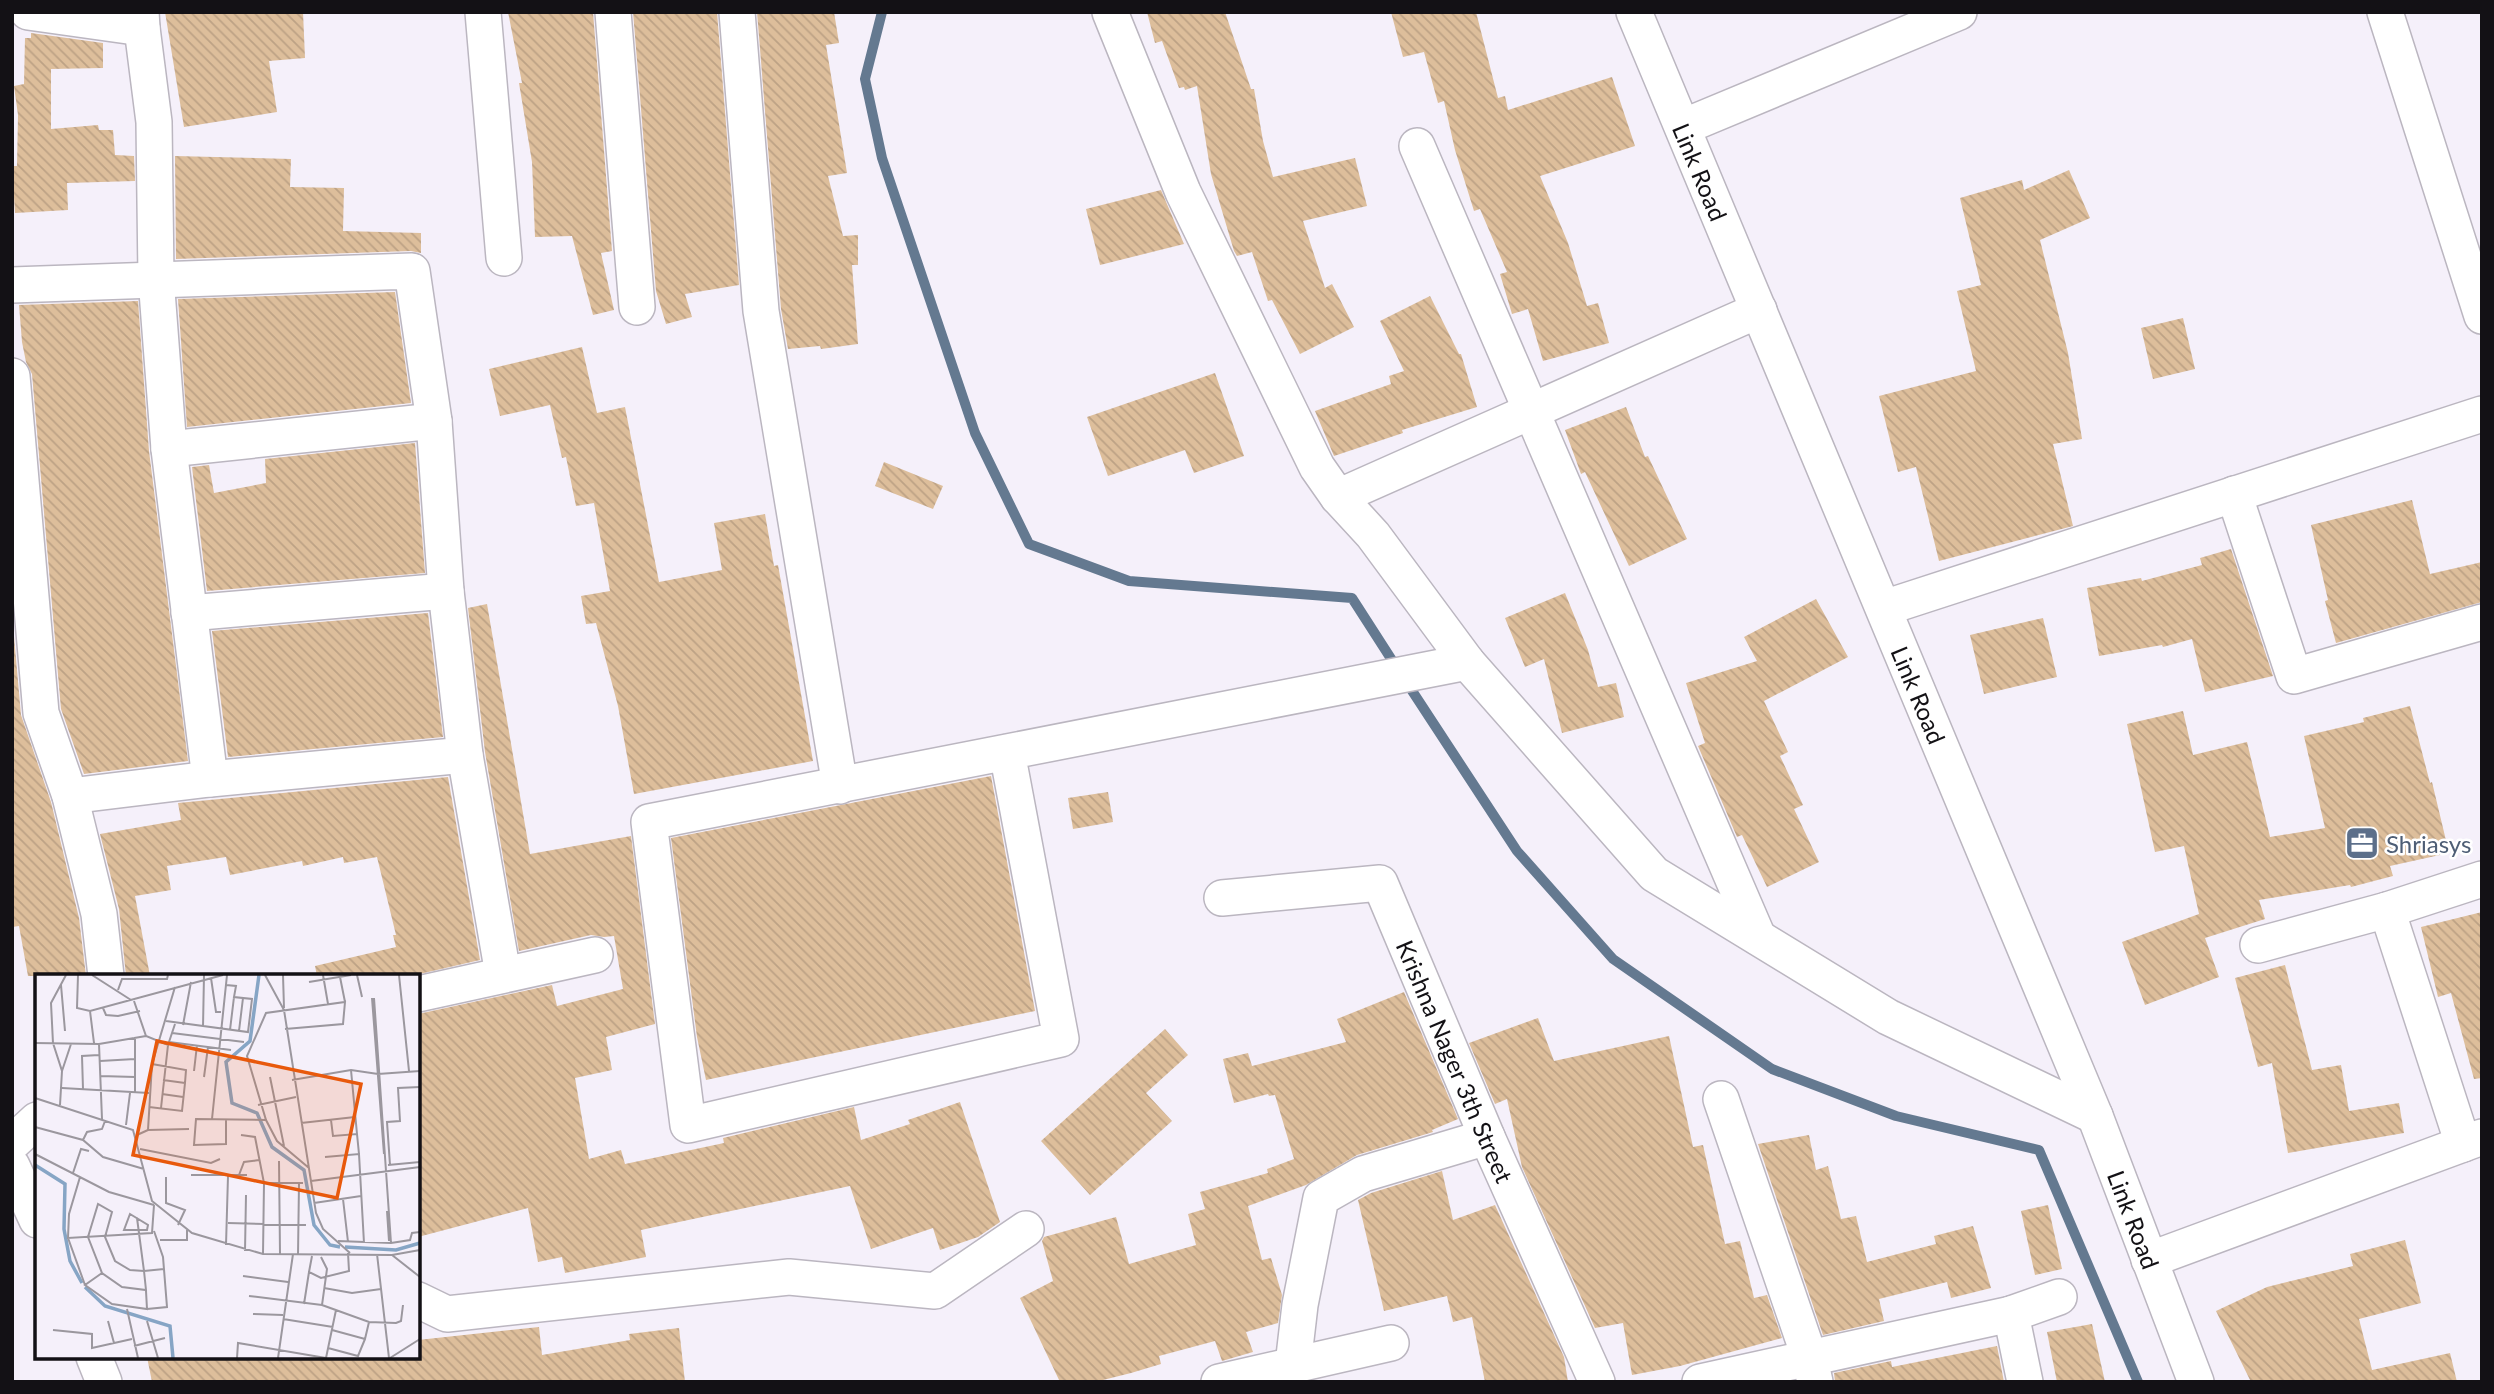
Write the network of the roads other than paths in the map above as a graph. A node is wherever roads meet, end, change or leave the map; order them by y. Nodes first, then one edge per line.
1 (28, 12) edge
2 (483, 12) edge
3 (613, 12) edge
4 (737, 12) edge
5 (1110, 12) edge
6 (1634, 12) edge
7 (1959, 12) edge
8 (2385, 12) edge
9 (141, 20) edge
10 (1683, 127) junction
11 (1417, 146) dead end
12 (504, 258) dead end
13 (156, 278) junction
14 (12, 285) edge
15 (637, 307) dead end
16 (1759, 310) junction
17 (2482, 316) edge
18 (12, 376) edge
19 (1530, 410) junction
20 (2482, 414) edge
21 (434, 421) junction
22 (169, 449) junction
23 (2234, 494) junction
24 (1338, 498) junction
25 (446, 591) junction
26 (1884, 608) junction
27 (189, 612) junction
28 (2482, 622) edge
29 (23, 629) edge
30 (1467, 662) junction
31 (1007, 752) junction
32 (465, 755) junction
33 (210, 779) junction
34 (840, 786) junction
35 (70, 796) junction
36 (2482, 879) edge
37 (1222, 898) dead end
38 (2387, 910) junction
39 (1758, 937) junction
40 (2258, 945) dead end
41 (595, 955) dead end
42 (106, 974) edge
43 (503, 974) junction
44 (420, 994) edge
45 (1721, 1099) dead end
46 (2095, 1116) junction
47 (35, 1122) edge
48 (1487, 1137) junction
49 (2472, 1140) edge
50 (12, 1143) edge
51 (12, 1166) edge
52 (35, 1216) edge
53 (1026, 1228) dead end
54 (2149, 1260) junction
55 (2059, 1297) dead end
56 (420, 1301) edge
57 (2011, 1314) junction
58 (1391, 1343) dead end
59 (95, 1359) edge
60 (1293, 1365) junction
61 (1813, 1371) edge
62 (104, 1382) edge
63 (1219, 1382) edge
64 (1597, 1382) edge
65 (1700, 1382) edge
66 (2025, 1382) edge
67 (2196, 1382) edge

1 - 9 street
2 - 12 street
3 - 15 street
4 - 34 street
5 - 24 street
6 - 10 street, Link Road
7 - 10 street
8 - 17 street
9 - 13 street
10 - 16 street, Link Road
11 - 19 street
13 - 14 street
13 - 21 street
13 - 22 street
16 - 19 street
16 - 26 street, Link Road
18 - 29 street
19 - 24 street
19 - 39 street
20 - 23 street
21 - 22 street
21 - 25 street
22 - 27 street
23 - 26 street
23 - 28 street
24 - 30 street
25 - 27 street
25 - 32 street
26 - 46 street, Link Road
27 - 33 street
29 - 35 street
30 - 31 street
30 - 39 street
31 - 34 street
31 - 34 street
32 - 33 street
32 - 43 street
33 - 35 street
35 - 42 street
36 - 38 street
37 - 48 street, Krishna Nager 3th Street
38 - 40 street
38 - 49 street
39 - 46 street
41 - 43 street
43 - 44 street
45 - 61 street
46 - 54 street, Link Road
47 - 50 street
48 - 60 street
48 - 64 street, Krishna Nager 3th Street
49 - 54 street
51 - 52 street
53 - 56 street
54 - 67 street, Link Road
55 - 57 street
57 - 61 street
57 - 66 street
58 - 60 street
59 - 62 street
60 - 63 street
61 - 65 street

